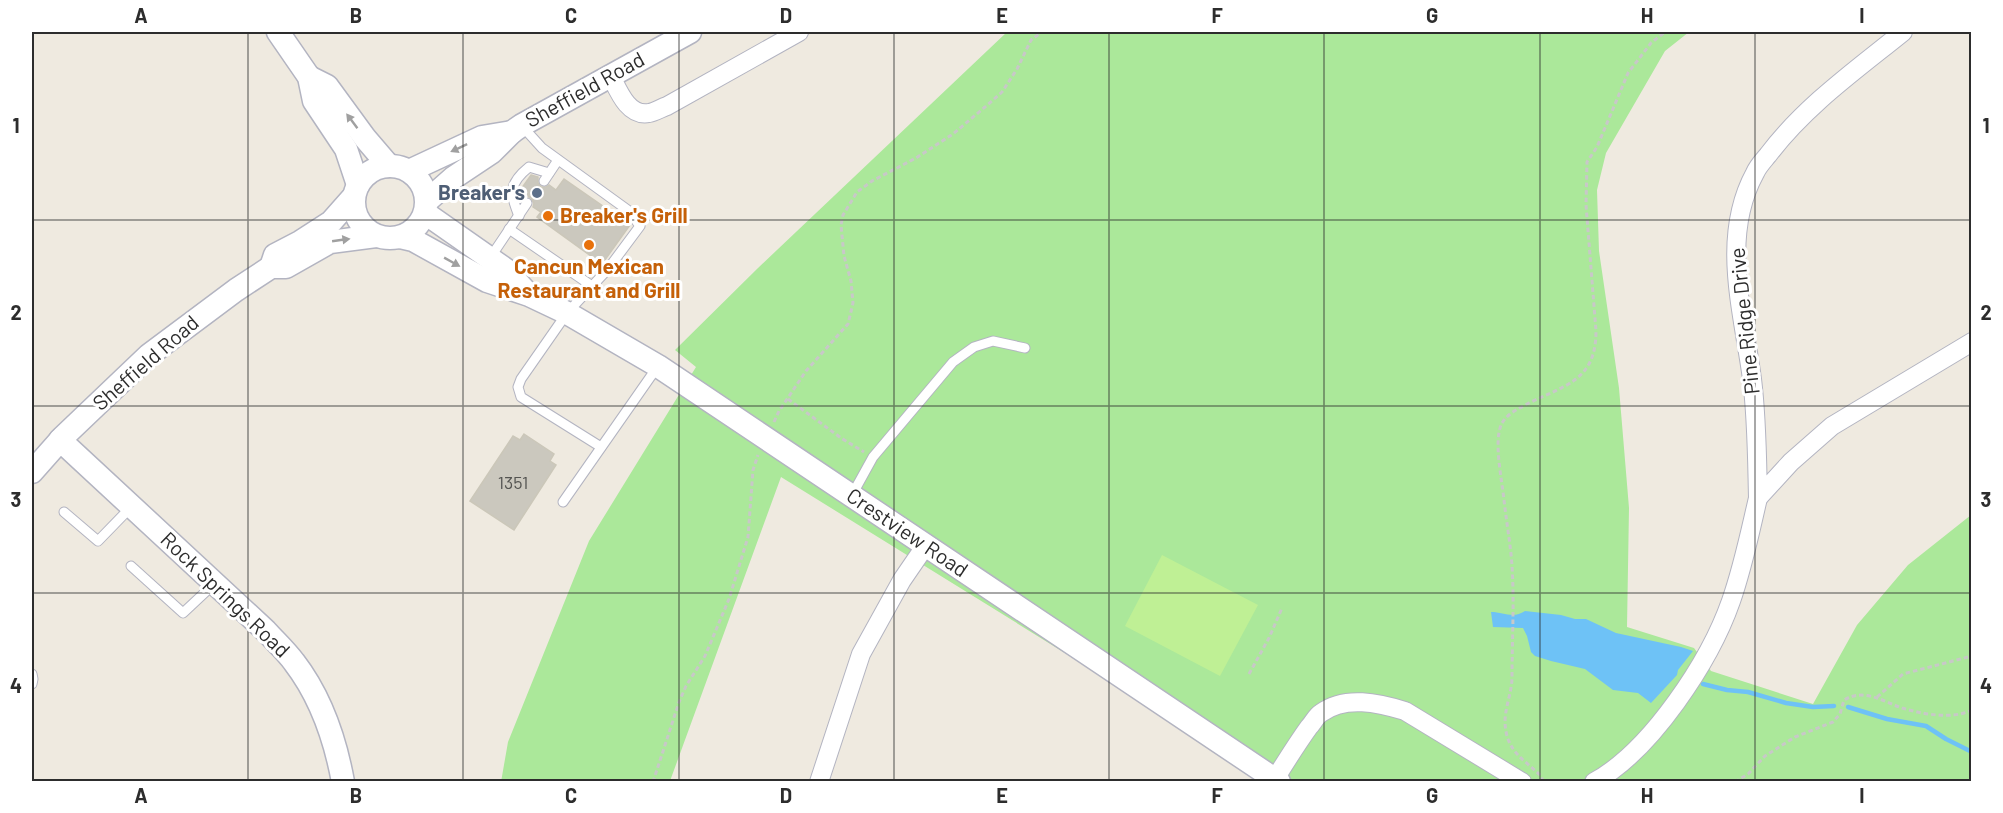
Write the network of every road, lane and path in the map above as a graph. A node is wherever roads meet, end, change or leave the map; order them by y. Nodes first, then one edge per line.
1 (278, 32) edge
2 (690, 32) edge
3 (799, 32) edge
4 (1042, 32) edge
5 (1665, 32) edge
6 (1903, 32) edge
7 (611, 76) junction
8 (309, 77) junction
9 (517, 129) junction
10 (558, 160) junction
11 (399, 169) junction
12 (356, 191) junction
13 (528, 203) dead end
14 (426, 207) junction
15 (519, 216) junction
16 (509, 229) junction
17 (376, 236) junction
18 (400, 237) junction
19 (490, 258) junction
20 (271, 267) junction
21 (592, 286) junction
22 (529, 295) junction
23 (567, 313) junction
24 (1971, 342) edge
25 (1025, 348) dead end
26 (658, 366) junction
27 (788, 399) junction
28 (766, 439) junction
29 (60, 440) junction
30 (601, 447) junction
31 (873, 458) junction
32 (32, 472) edge
33 (851, 495) junction
34 (1758, 498) junction
35 (563, 502) dead end
36 (132, 506) junction
37 (64, 512) dead end
38 (926, 545) junction
39 (131, 566) dead end
40 (215, 583) junction
41 (1282, 608) dead end
42 (1971, 656) edge
43 (32, 674) edge
44 (1249, 674) dead end
45 (32, 684) edge
46 (1877, 697) junction
47 (1971, 710) edge
48 (1276, 781) edge
49 (343, 782) edge
50 (653, 782) edge
51 (819, 782) edge
52 (1522, 782) edge
53 (1542, 782) edge
54 (1594, 782) edge
55 (1735, 782) edge

1 - 8 street
2 - 7 street, Sheffield Road
3 - 7 street
4 - 27 path
5 - 53 path
6 - 34 street, Pine Ridge Drive
7 - 9 street, Sheffield Road
11 -> 8 street
8 - 12 street
9 - 10 lane
9 -> 11 street, Sheffield Road
9 - 14 street, Sheffield Road
10 - 15 lane
10 - 21 lane
11 - 12 street
11 - 14 street
12 - 17 street
12 - 20 street, Sheffield Road
13 - 15 lane
14 - 18 street
14 - 19 street, Crestview Road
15 - 16 lane
16 - 19 lane
16 - 21 lane
17 - 18 street
20 -> 17 street, Sheffield Road
18 -> 22 street, Crestview Road
19 - 22 street, Crestview Road
20 - 29 street, Sheffield Road
21 - 23 lane
22 - 23 street, Crestview Road
23 - 26 street, Crestview Road
23 - 30 lane
24 - 34 street, Pine Ridge Drive
25 - 31 lane
26 - 28 street, Crestview Road
26 - 30 lane
27 - 28 path
27 - 31 path
28 - 33 street, Crestview Road
28 - 50 path
29 - 32 street, Sheffield Road
29 - 36 street, Rock Springs Road
30 - 35 lane
31 - 33 lane
33 - 38 street, Crestview Road
34 - 54 street, Pine Ridge Drive
36 - 37 lane
36 - 40 street, Rock Springs Road
38 - 48 street, Crestview Road
38 - 51 street
39 - 40 lane
40 - 49 street, Rock Springs Road
41 - 44 path
42 - 46 path
43 - 45 lane
46 - 47 path
46 - 55 path
48 - 52 street

